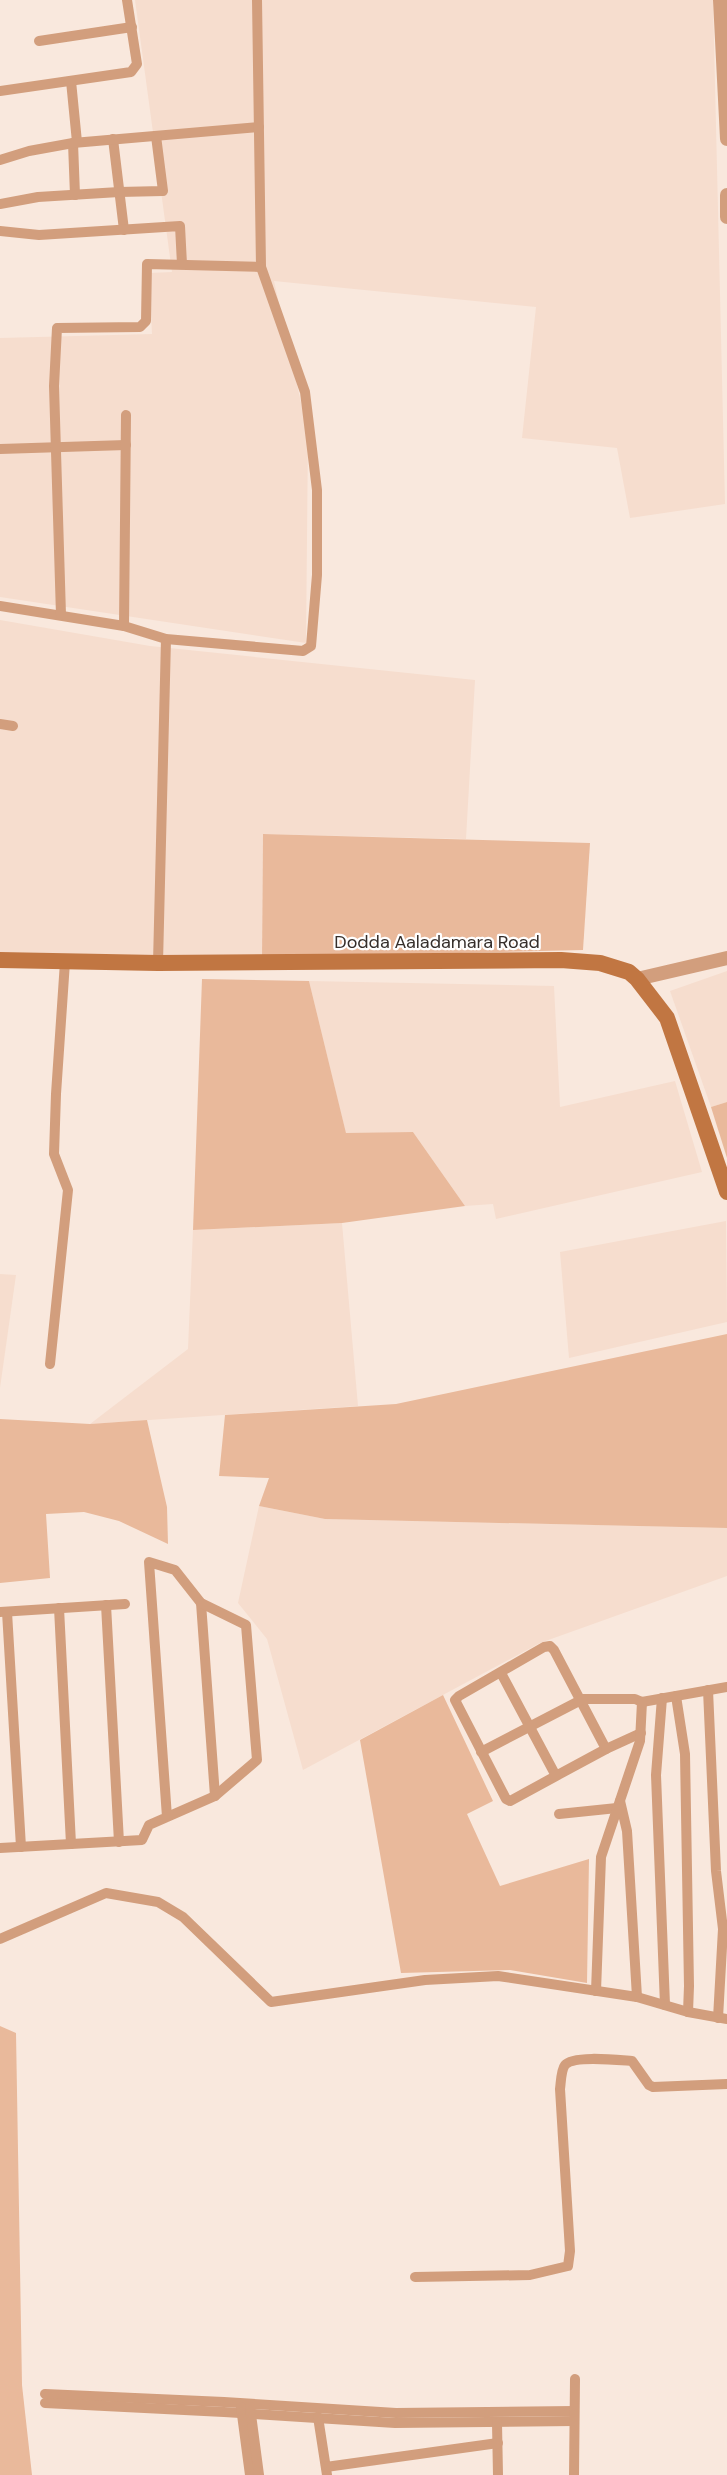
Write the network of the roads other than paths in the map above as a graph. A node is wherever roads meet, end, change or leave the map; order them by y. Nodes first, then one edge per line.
1 (127, 0) edge
2 (257, 0) edge
3 (720, 0) edge
4 (132, 27) junction
5 (39, 41) dead end
6 (71, 81) junction
7 (0, 91) edge
8 (259, 127) junction
9 (156, 136) junction
10 (113, 139) junction
11 (727, 139) edge
12 (75, 142) junction
13 (0, 160) edge
14 (119, 192) junction
15 (75, 195) junction
16 (727, 195) edge
17 (0, 204) edge
18 (727, 217) edge
19 (124, 230) junction
20 (0, 231) edge
21 (182, 264) junction
22 (261, 267) junction
23 (126, 415) dead end
24 (126, 445) junction
25 (56, 447) junction
26 (0, 449) edge
27 (0, 606) edge
28 (62, 615) junction
29 (124, 626) junction
30 (166, 639) junction
31 (0, 724) edge
32 (13, 726) dead end
33 (727, 942) edge
34 (727, 958) edge
35 (0, 960) edge
36 (65, 962) junction
37 (158, 963) junction
38 (637, 979) junction
39 (727, 1192) edge
40 (50, 1364) dead end
41 (201, 1603) junction
42 (125, 1604) dead end
43 (106, 1605) junction
44 (59, 1608) junction
45 (3, 1612) edge
46 (501, 1673) junction
47 (727, 1687) edge
48 (708, 1690) junction
49 (676, 1696) junction
50 (662, 1698) junction
51 (579, 1701) junction
52 (642, 1702) junction
53 (528, 1726) junction
54 (641, 1733) junction
55 (606, 1749) junction
56 (481, 1752) junction
57 (556, 1776) junction
58 (215, 1796) junction
59 (618, 1804) junction
60 (559, 1814) dead end
61 (167, 1817) junction
62 (119, 1842) junction
63 (71, 1844) junction
64 (21, 1847) junction
65 (0, 1848) edge
66 (0, 1939) edge
67 (596, 1990) junction
68 (637, 1996) junction
69 (665, 2005) junction
70 (688, 2012) junction
71 (723, 2018) edge
72 (727, 2084) edge
73 (415, 2277) dead end
74 (574, 2379) dead end
75 (45, 2399) dead end
76 (246, 2408) junction
77 (574, 2416) junction
78 (318, 2418) junction
79 (497, 2423) junction
80 (498, 2443) junction
81 (327, 2471) edge
82 (250, 2475) edge
83 (259, 2475) edge
84 (498, 2475) edge
85 (574, 2475) edge

1 - 4 street
2 - 8 street
3 - 11 street
4 - 5 street
4 - 6 street
6 - 7 street
6 - 12 street
8 - 9 street
8 - 22 street
9 - 10 street
9 - 14 street
10 - 12 street
10 - 14 street
12 - 13 street
12 - 15 street
14 - 15 street
14 - 19 street
15 - 17 street
16 - 18 street
19 - 20 street
19 - 21 street
21 - 22 street
21 - 25 street
22 - 30 street
23 - 24 street
24 - 25 street
24 - 29 street
25 - 26 street
25 - 28 street
27 - 28 street
28 - 29 street
29 - 30 street
30 - 37 street
31 - 32 street
33 - 34 street
34 - 38 street
35 - 36 main road, Dodda Aaladamara Road
36 - 37 main road, Dodda Aaladamara Road
36 - 40 street
37 - 38 main road, Dodda Aaladamara Road
38 - 39 main road, Dodda Aaladamara Road
41 - 58 street
41 - 58 street
41 - 61 street
42 - 43 street
43 - 44 street
43 - 62 street
44 - 45 street
44 - 63 street
45 - 64 street
46 - 51 street
46 - 53 street
46 - 56 street
47 - 48 street
48 - 49 street
48 - 71 street
49 - 50 street
49 - 70 street
50 - 52 street
50 - 69 street
51 - 52 street
51 - 53 street
51 - 55 street
52 - 54 street
53 - 56 street
53 - 57 street
54 - 55 street
54 - 59 street
55 - 57 street
56 - 57 street
58 - 61 street
59 - 60 street
59 - 67 street
59 - 68 street
61 - 62 street
62 - 63 street
63 - 64 street
64 - 65 street
66 - 67 street
67 - 68 street
68 - 69 street
69 - 70 street
70 - 71 street
72 - 73 street
74 - 77 street
75 - 76 street
76 - 77 street
76 - 78 street
76 - 82 street
76 - 83 street
77 - 79 street
77 - 85 street
78 - 79 street
78 - 81 street
79 - 80 street
80 - 81 street
80 - 84 street

